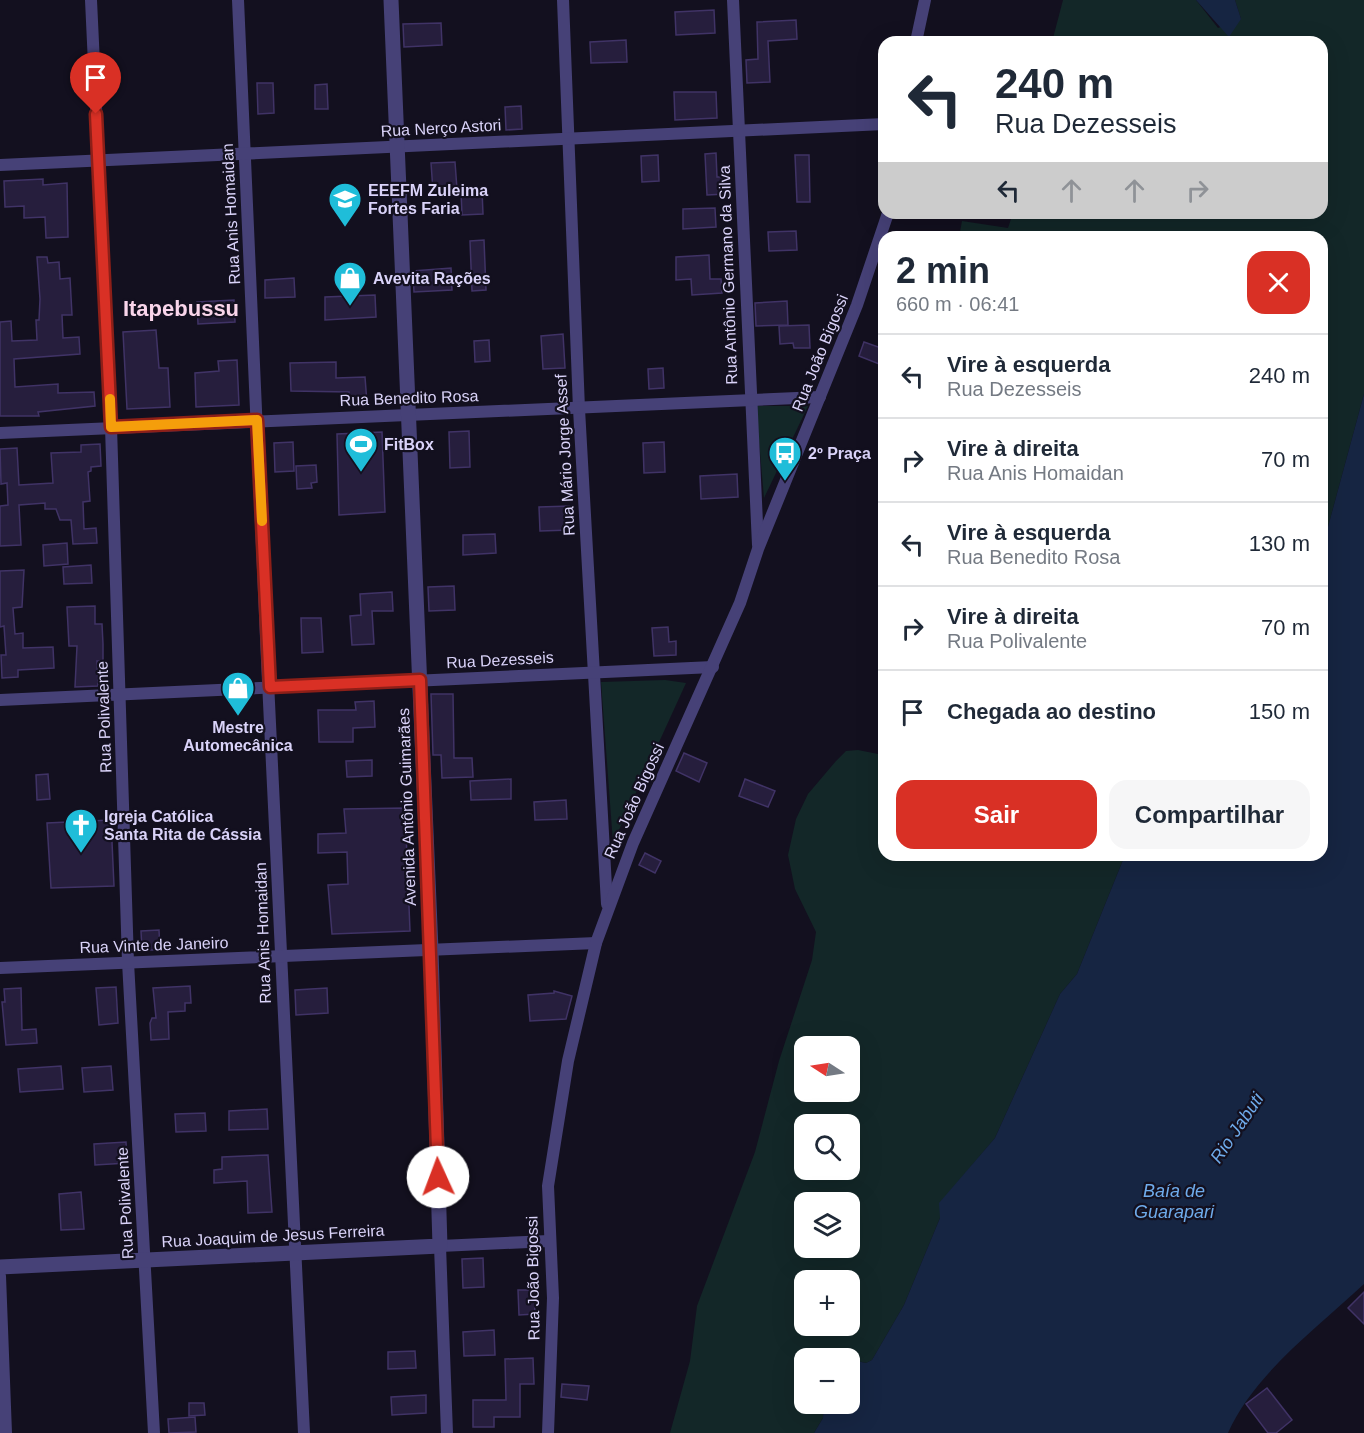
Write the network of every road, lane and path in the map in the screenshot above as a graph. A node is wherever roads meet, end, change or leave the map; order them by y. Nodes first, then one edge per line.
1 (91, 0) edge
2 (238, 0) edge
3 (391, 0) edge
4 (563, 0) edge
5 (733, 0) edge
6 (925, 0) edge
7 (917, 36) edge
8 (878, 124) edge
9 (739, 131) junction
10 (569, 139) junction
11 (397, 147) junction
12 (245, 153) junction
13 (98, 160) junction
14 (0, 165) edge
15 (878, 243) edge
16 (820, 397) junction
17 (750, 400) junction
18 (579, 409) junction
19 (408, 414) junction
20 (257, 420) junction
21 (111, 427) junction
22 (0, 433) edge
23 (758, 549) junction
24 (713, 667) junction
25 (593, 672) junction
26 (420, 680) junction
27 (270, 687) junction
28 (120, 694) junction
29 (0, 700) edge
30 (607, 908) junction
31 (596, 943) junction
32 (431, 950) junction
33 (279, 956) junction
34 (128, 962) junction
35 (0, 968) edge
36 (549, 1240) junction
37 (440, 1246) junction
38 (295, 1253) junction
39 (145, 1260) junction
40 (0, 1267) edge
41 (0, 1276) edge
42 (6, 1433) edge
43 (154, 1433) edge
44 (304, 1433) edge
45 (447, 1433) edge
46 (548, 1433) edge

1 - 13 street, Rua Polivalente
2 - 12 street, Rua Anis Homaidan
3 - 11 street, Avenida Antônio Guimarães
4 - 10 street, Rua Mário Jorge Assef
5 - 9 street, Rua Antônio Germano da Silva
6 - 7 street
8 - 9 street, Rua Nerço Astori
9 - 10 street, Rua Nerço Astori
9 - 17 street, Rua Antônio Germano da Silva
10 - 11 street, Rua Nerço Astori
10 - 18 street, Rua Mário Jorge Assef
11 - 12 street, Rua Nerço Astori
11 - 19 street, Avenida Antônio Guimarães
12 - 13 street, Rua Nerço Astori
12 - 20 street, Rua Anis Homaidan
13 - 14 street, Rua Nerço Astori
13 - 21 street, Rua Polivalente
15 - 16 street, Rua João Bigossi
16 - 17 street, Rua Benedito Rosa
16 - 23 street, Rua João Bigossi
17 - 18 street, Rua Benedito Rosa
17 - 23 street, Rua Antônio Germano da Silva
18 - 19 street, Rua Benedito Rosa
18 - 25 street, Rua Mário Jorge Assef
19 - 20 street, Rua Benedito Rosa
19 - 26 street, Avenida Antônio Guimarães
20 - 21 street, Rua Benedito Rosa
20 - 27 street, Rua Anis Homaidan
21 - 22 street, Rua Benedito Rosa
21 - 28 street, Rua Polivalente
23 - 24 street, Rua João Bigossi
24 - 25 street, Rua Dezesseis
24 - 30 street, Rua João Bigossi
25 - 26 street, Rua Dezesseis
25 - 30 street, Rua Mário Jorge Assef
26 - 27 street, Rua Dezesseis
26 - 32 street, Avenida Antônio Guimarães
27 - 28 street, Rua Dezesseis
27 - 33 street, Rua Anis Homaidan
28 - 29 street, Rua Dezesseis
28 - 34 street, Rua Polivalente
30 - 31 street, Rua João Bigossi
31 - 32 street, Rua Vinte de Janeiro
31 - 36 street, Rua João Bigossi
32 - 33 street, Rua Vinte de Janeiro
32 - 37 street, Avenida Antônio Guimarães
33 - 34 street, Rua Vinte de Janeiro
33 - 38 street, Rua Anis Homaidan
34 - 35 street, Rua Vinte de Janeiro
34 - 39 street, Rua Polivalente
36 - 37 street, Rua Joaquim de Jesus Ferreira
36 - 46 street, Rua João Bigossi
37 - 38 street, Rua Joaquim de Jesus Ferreira
37 - 45 street, Avenida Antônio Guimarães
38 - 39 street, Rua Joaquim de Jesus Ferreira
38 - 44 street, Rua Anis Homaidan
39 - 40 street, Rua Joaquim de Jesus Ferreira
39 - 43 street, Rua Polivalente
41 - 42 street

